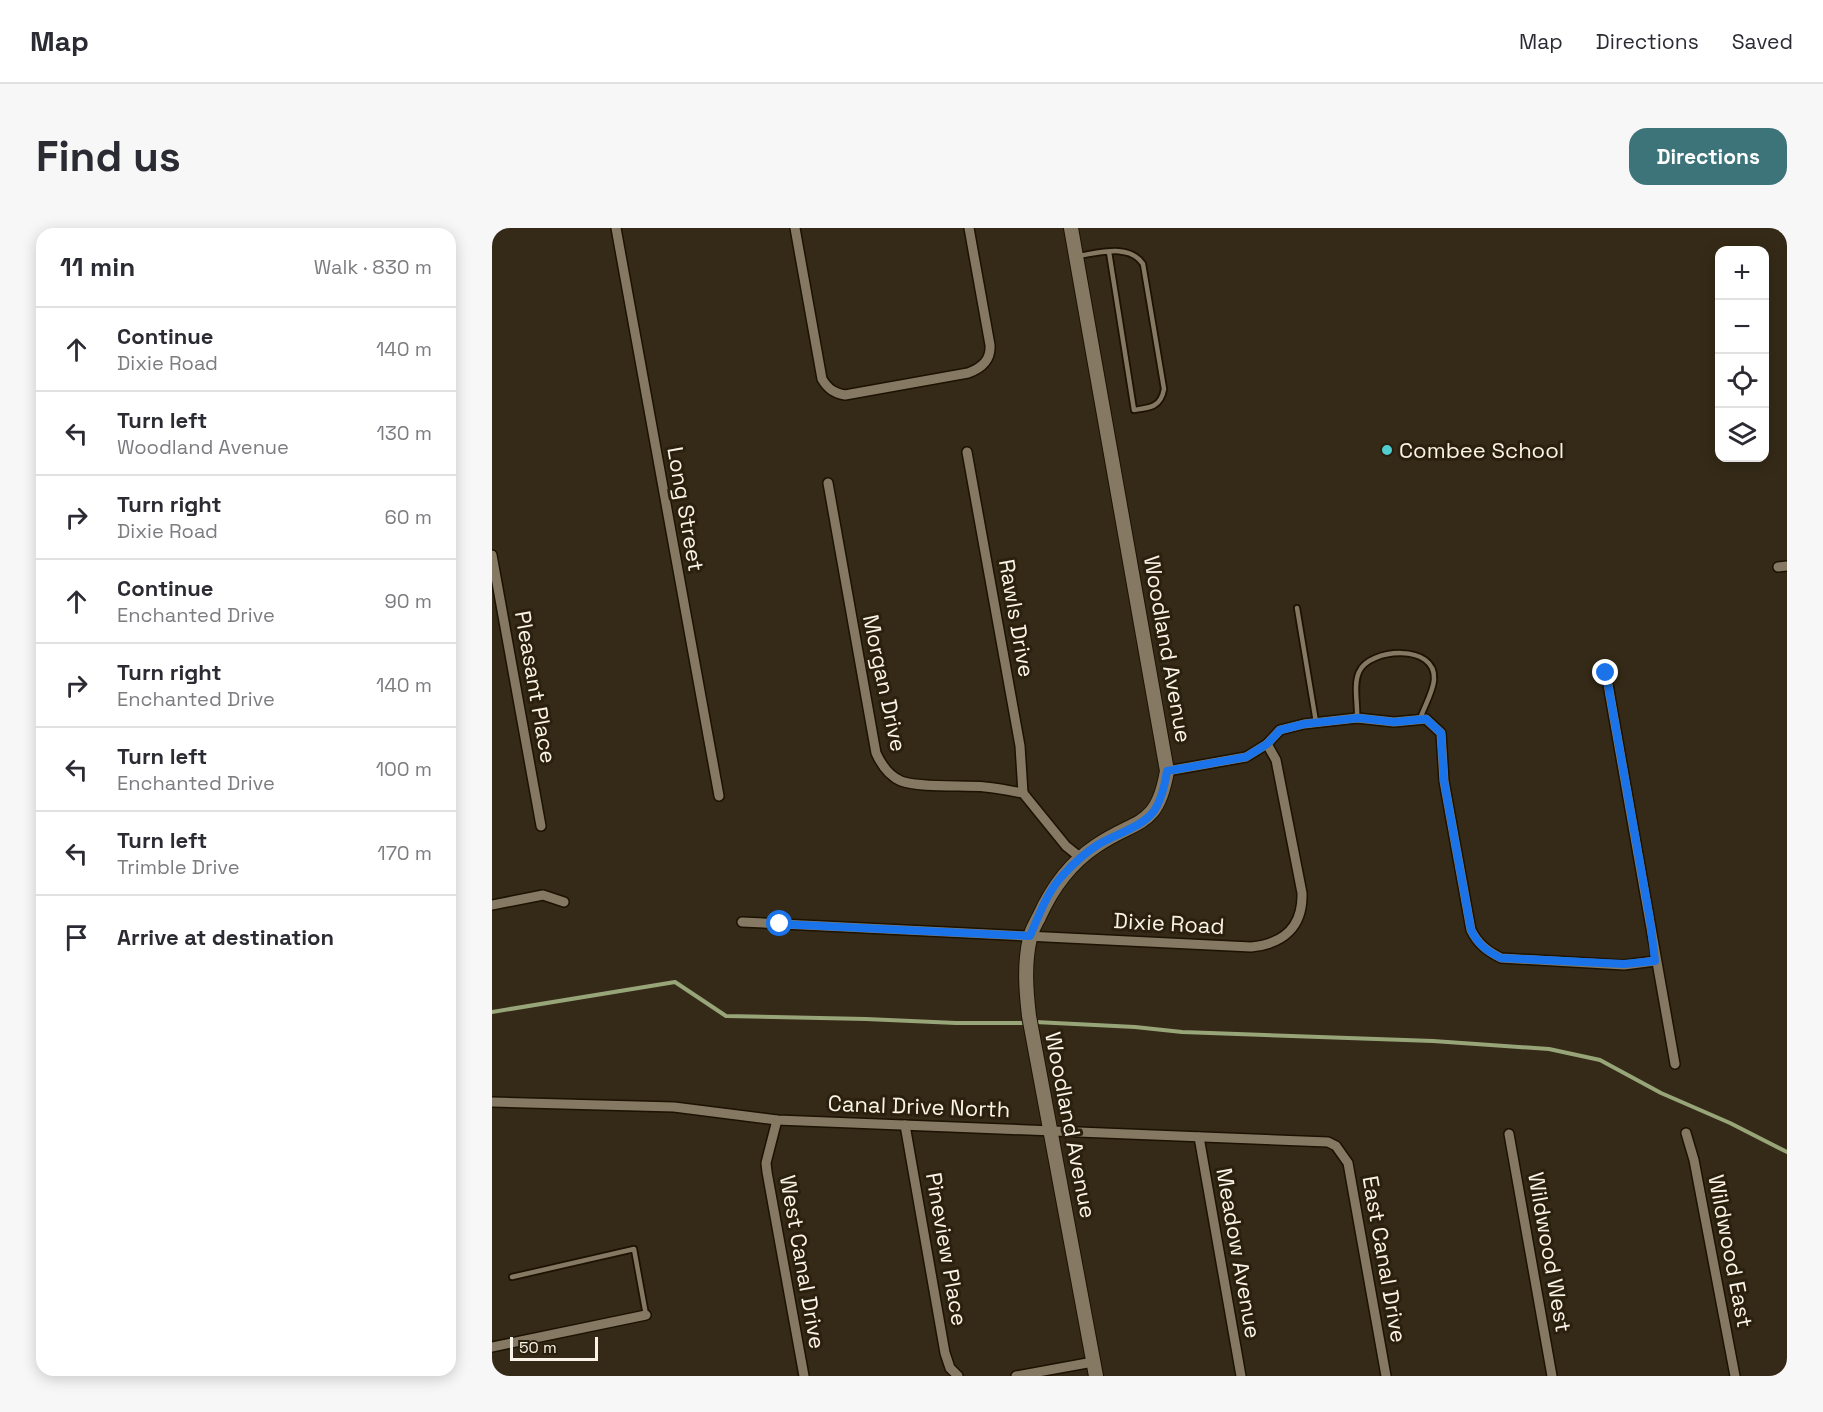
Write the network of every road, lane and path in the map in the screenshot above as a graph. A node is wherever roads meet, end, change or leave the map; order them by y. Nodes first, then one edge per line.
1 (616, 228) edge
2 (795, 228) edge
3 (969, 228) edge
4 (1071, 228) edge
5 (1109, 252) junction
6 (1076, 256) junction
7 (966, 452) dead end
8 (828, 483) dead end
9 (492, 555) edge
10 (1297, 608) dead end
11 (1606, 673) dead end
12 (1358, 718) junction
13 (1420, 719) junction
14 (1316, 722) junction
15 (1267, 744) junction
16 (1167, 771) junction
17 (1023, 793) junction
18 (719, 796) dead end
19 (541, 826) dead end
20 (1081, 858) junction
21 (564, 902) dead end
22 (492, 905) edge
23 (742, 922) dead end
24 (1030, 936) junction
25 (1655, 961) junction
26 (1675, 1064) dead end
27 (492, 1102) edge
28 (777, 1120) junction
29 (905, 1125) junction
30 (1051, 1131) junction
31 (1686, 1133) dead end
32 (1509, 1134) dead end
33 (1199, 1137) junction
34 (1341, 1152) joint
35 (512, 1277) dead end
36 (646, 1315) joint
37 (492, 1347) edge
38 (1093, 1362) junction
39 (804, 1376) edge
40 (958, 1376) edge
41 (1016, 1376) edge
42 (1095, 1376) edge
43 (1241, 1376) edge
44 (1386, 1376) edge
45 (1552, 1376) edge
46 (1735, 1376) edge

1 - 18 street, Long Street
2 - 3 street
4 - 6 street, Woodland Avenue
5 - 5 lane
5 - 6 lane
6 - 16 street, Woodland Avenue
7 - 17 street, Rawls Drive
8 - 17 street, Morgan Drive
9 - 19 street, Pleasant Place
10 - 14 lane
11 - 25 street
12 - 13 street
12 - 13 lane
12 - 14 street
13 - 25 street
14 - 15 street
15 - 16 street
15 - 24 street, Dixie Road
16 - 20 street, Woodland Avenue
17 - 20 street
20 - 24 street, Woodland Avenue
21 - 22 street
23 - 24 street, Dixie Road
24 - 30 street, Woodland Avenue
25 - 26 street
27 - 28 street, Canal Drive North
28 - 29 street, Canal Drive North
28 - 39 street, West Canal Drive
29 - 30 street, Canal Drive North
29 - 40 street, Pineview Place
30 - 33 street, Canal Drive North
30 - 38 street, Woodland Avenue
31 - 46 street, Wildwood East
32 - 45 street, Wildwood West
33 - 34 street, Canal Drive North
33 - 43 street, Meadow Avenue
34 - 44 street, East Canal Drive
35 - 36 lane
36 - 37 street
38 - 41 street
38 - 42 street, Woodland Avenue

